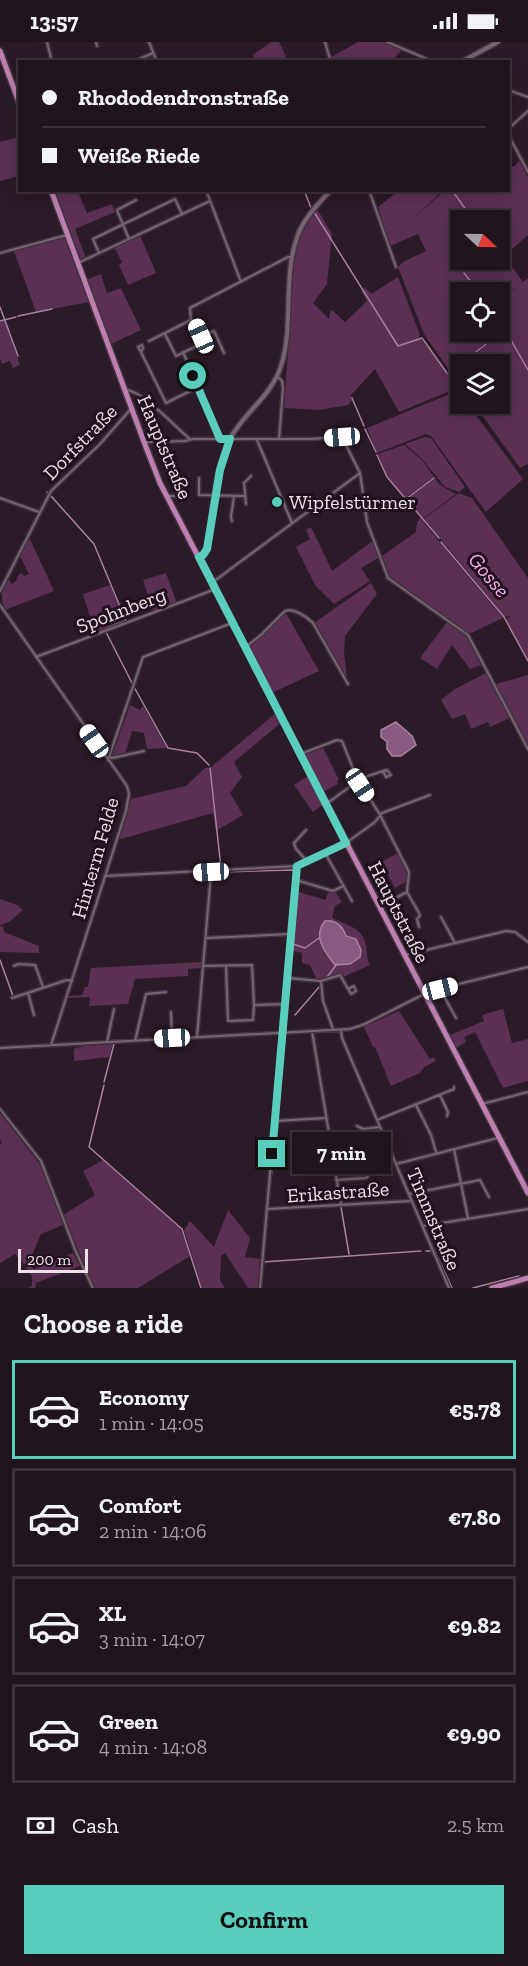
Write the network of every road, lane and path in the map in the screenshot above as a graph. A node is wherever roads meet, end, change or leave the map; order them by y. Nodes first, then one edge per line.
1 (48, 42) edge
2 (96, 42) edge
3 (149, 42) edge
4 (325, 42) edge
5 (387, 42) edge
6 (498, 42) edge
7 (97, 46) dead end
8 (0, 51) edge
9 (153, 53) junction
10 (52, 60) edge
11 (137, 60) edge
12 (156, 60) edge
13 (330, 60) edge
14 (429, 60) edge
15 (465, 60) edge
16 (510, 91) edge
17 (528, 97) edge
18 (18, 100) edge
19 (528, 111) edge
20 (510, 127) edge
21 (510, 138) edge
22 (528, 172) edge
23 (52, 192) edge
24 (207, 192) edge
25 (329, 192) edge
26 (370, 192) edge
27 (136, 200) dead end
28 (210, 201) junction
29 (182, 214) junction
30 (122, 225) junction
31 (67, 234) junction
32 (129, 239) junction
33 (0, 253) edge
34 (99, 254) junction
35 (293, 257) junction
36 (78, 263) junction
37 (396, 267) dead end
38 (241, 282) junction
39 (190, 319) junction
40 (165, 334) junction
41 (201, 336) junction
42 (149, 341) dead end
43 (141, 352) dead end
44 (183, 352) junction
45 (224, 353) dead end
46 (277, 376) junction
47 (198, 387) junction
48 (124, 391) junction
49 (131, 409) junction
50 (190, 439) junction
51 (220, 439) junction
52 (230, 439) junction
53 (279, 439) junction
54 (257, 440) junction
55 (144, 442) junction
56 (360, 472) junction
57 (251, 476) dead end
58 (199, 478) dead end
59 (216, 495) junction
60 (167, 496) junction
61 (181, 496) dead end
62 (234, 496) junction
63 (245, 496) junction
64 (0, 498) edge
65 (246, 504) dead end
66 (40, 513) junction
67 (232, 521) dead end
68 (291, 523) junction
69 (199, 557) junction
70 (213, 586) junction
71 (0, 591) edge
72 (0, 605) edge
73 (232, 622) junction
74 (246, 647) junction
75 (36, 657) junction
76 (348, 684) dead end
77 (528, 749) edge
78 (144, 751) dead end
79 (301, 754) junction
80 (109, 758) junction
81 (383, 771) dead end
82 (358, 781) junction
83 (430, 795) dead end
84 (326, 804) junction
85 (380, 814) junction
86 (306, 830) dead end
87 (346, 843) junction
88 (325, 853) junction
89 (307, 861) junction
90 (297, 866) junction
91 (211, 872) junction
92 (105, 876) junction
93 (296, 880) junction
94 (343, 886) junction
95 (406, 892) junction
96 (352, 901) dead end
97 (380, 906) junction
98 (441, 917) dead end
99 (419, 927) dead end
100 (291, 934) junction
101 (206, 938) junction
102 (528, 942) edge
103 (455, 943) junction
104 (405, 955) junction
105 (14, 966) dead end
106 (203, 966) junction
107 (226, 966) junction
108 (528, 967) edge
109 (287, 978) junction
110 (72, 981) junction
111 (321, 981) junction
112 (43, 988) junction
113 (348, 988) dead end
114 (440, 989) junction
115 (166, 992) dead end
116 (28, 993) junction
117 (425, 994) junction
118 (12, 998) dead end
119 (285, 1004) junction
120 (254, 1005) junction
121 (114, 1009) dead end
122 (171, 1012) dead end
123 (34, 1015) dead end
124 (456, 1018) dead end
125 (332, 1030) junction
126 (341, 1030) junction
127 (312, 1031) junction
128 (282, 1033) junction
129 (197, 1037) junction
130 (172, 1038) junction
131 (135, 1041) junction
132 (107, 1042) junction
133 (51, 1045) junction
134 (0, 1048) edge
135 (454, 1087) dead end
136 (528, 1092) edge
137 (440, 1095) junction
138 (482, 1104) junction
139 (416, 1105) junction
140 (0, 1109) edge
141 (447, 1116) dead end
142 (326, 1118) junction
143 (377, 1120) junction
144 (274, 1121) junction
145 (357, 1126) dead end
146 (380, 1127) junction
147 (499, 1138) junction
148 (307, 1140) dead end
149 (388, 1146) junction
150 (454, 1149) junction
151 (332, 1150) junction
152 (306, 1152) junction
153 (361, 1152) dead end
154 (437, 1154) junction
155 (396, 1164) junction
156 (300, 1174) dead end
157 (369, 1175) dead end
158 (336, 1180) junction
159 (462, 1184) junction
160 (528, 1193) edge
161 (409, 1194) junction
162 (489, 1197) dead end
163 (411, 1200) junction
164 (341, 1205) junction
165 (267, 1209) junction
166 (528, 1209) edge
167 (468, 1218) junction
168 (423, 1226) junction
169 (528, 1278) edge
170 (93, 1288) edge
171 (260, 1288) edge
172 (449, 1288) edge
173 (492, 1288) edge

1 - 10 street
2 - 7 street
3 - 9 street
4 - 13 street
5 - 14 street
6 - 15 street
8 - 18 main road
9 - 11 street
9 - 12 street
16 - 17 street
19 - 20 street
21 - 22 street
23 - 31 main road, Hauptstraße
24 - 28 street
25 - 35 street
26 - 37 street
27 - 30 street
28 - 29 street
28 - 38 street
29 - 30 street
29 - 32 street
30 - 32 street
30 - 34 street
31 - 33 street
31 - 36 main road, Hauptstraße
32 - 34 street
34 - 36 street
35 - 38 street
35 - 46 street
36 - 48 main road, Hauptstraße
38 - 39 street
39 - 40 street
39 - 41 street
40 - 42 street
40 - 44 street
41 - 44 street
41 - 45 street
43 - 47 street
44 - 47 street
46 - 52 street
46 - 53 street
47 - 51 street
48 - 49 main road, Hauptstraße
48 - 50 street
49 - 55 main road, Hauptstraße
49 - 66 street, Dorfstraße
50 - 51 street
50 - 55 street
51 - 52 street
52 - 54 street
52 - 59 street
53 - 54 street
53 - 56 street
54 - 68 street
55 - 60 main road, Hauptstraße
56 - 68 street, Spohnberg
56 - 77 street
57 - 63 street
58 - 59 street
59 - 62 street
59 - 69 street
60 - 61 street
60 - 69 main road, Hauptstraße
62 - 63 street
62 - 67 street
63 - 65 street
64 - 66 street
66 - 71 street, Dorfstraße
68 - 70 street, Spohnberg
69 - 70 main road, Hauptstraße
70 - 73 main road, Hauptstraße
70 - 75 street, Spohnberg
72 - 75 street, Hinterm Felde
73 - 74 main road, Hauptstraße
73 - 80 street
74 - 76 street
74 - 79 main road, Hauptstraße
75 - 80 street, Hinterm Felde
78 - 80 street
79 - 82 street
79 - 84 main road, Hauptstraße
80 - 92 street, Hinterm Felde
81 - 82 street
82 - 84 street
82 - 85 street
83 - 85 street
84 - 87 main road, Hauptstraße
85 - 87 street
85 - 95 street
86 - 89 street
87 - 88 street
87 - 97 main road, Hauptstraße
88 - 89 street
88 - 94 street
89 - 90 street
90 - 91 street
90 - 93 street
91 - 92 street
91 - 101 street
92 - 110 street, Hinterm Felde
93 - 94 street
93 - 100 street
94 - 96 street
95 - 97 street
95 - 99 street
97 - 104 main road, Hauptstraße
98 - 103 street
100 - 101 street
100 - 109 street
101 - 106 street
102 - 103 street
103 - 104 street
104 - 117 main road, Hauptstraße
105 - 112 street
106 - 107 street
106 - 129 street
107 - 120 street
107 - 120 street
108 - 114 street
109 - 111 street
109 - 119 street
110 - 112 street
110 - 133 street, Hinterm Felde
111 - 113 street
111 - 125 street
112 - 116 street
114 - 117 street
114 - 124 street
115 - 131 street
116 - 118 street
116 - 123 street
117 - 126 street
117 - 138 main road, Hauptstraße
119 - 120 street
119 - 128 street
121 - 132 street
122 - 130 street
125 - 126 street
125 - 127 street
126 - 143 street, Timmstraße
127 - 128 street
127 - 142 street
128 - 129 street
128 - 144 street
129 - 130 street
130 - 131 street
131 - 132 street
132 - 133 street
133 - 134 street
135 - 137 street
136 - 138 street
137 - 139 street
137 - 141 street
138 - 147 main road, Hauptstraße
139 - 143 street
139 - 154 street
140 - 170 street
142 - 144 street
142 - 151 street
143 - 146 street, Timmstraße
144 - 165 street
145 - 146 street
146 - 149 street, Timmstraße
147 - 150 street
147 - 160 main road, Hauptstraße
148 - 152 street
149 - 153 street
149 - 155 street, Timmstraße
150 - 154 street
150 - 159 street
151 - 152 street
151 - 158 street
152 - 156 street
154 - 155 street
155 - 161 street, Timmstraße
157 - 158 street
158 - 164 street
159 - 161 street
159 - 162 street
159 - 167 street
161 - 163 street, Timmstraße
163 - 164 street, Erikastraße
163 - 168 street, Timmstraße
164 - 165 street, Erikastraße
165 - 171 street
166 - 167 street
167 - 168 street
168 - 172 street, Timmstraße
169 - 173 main road

